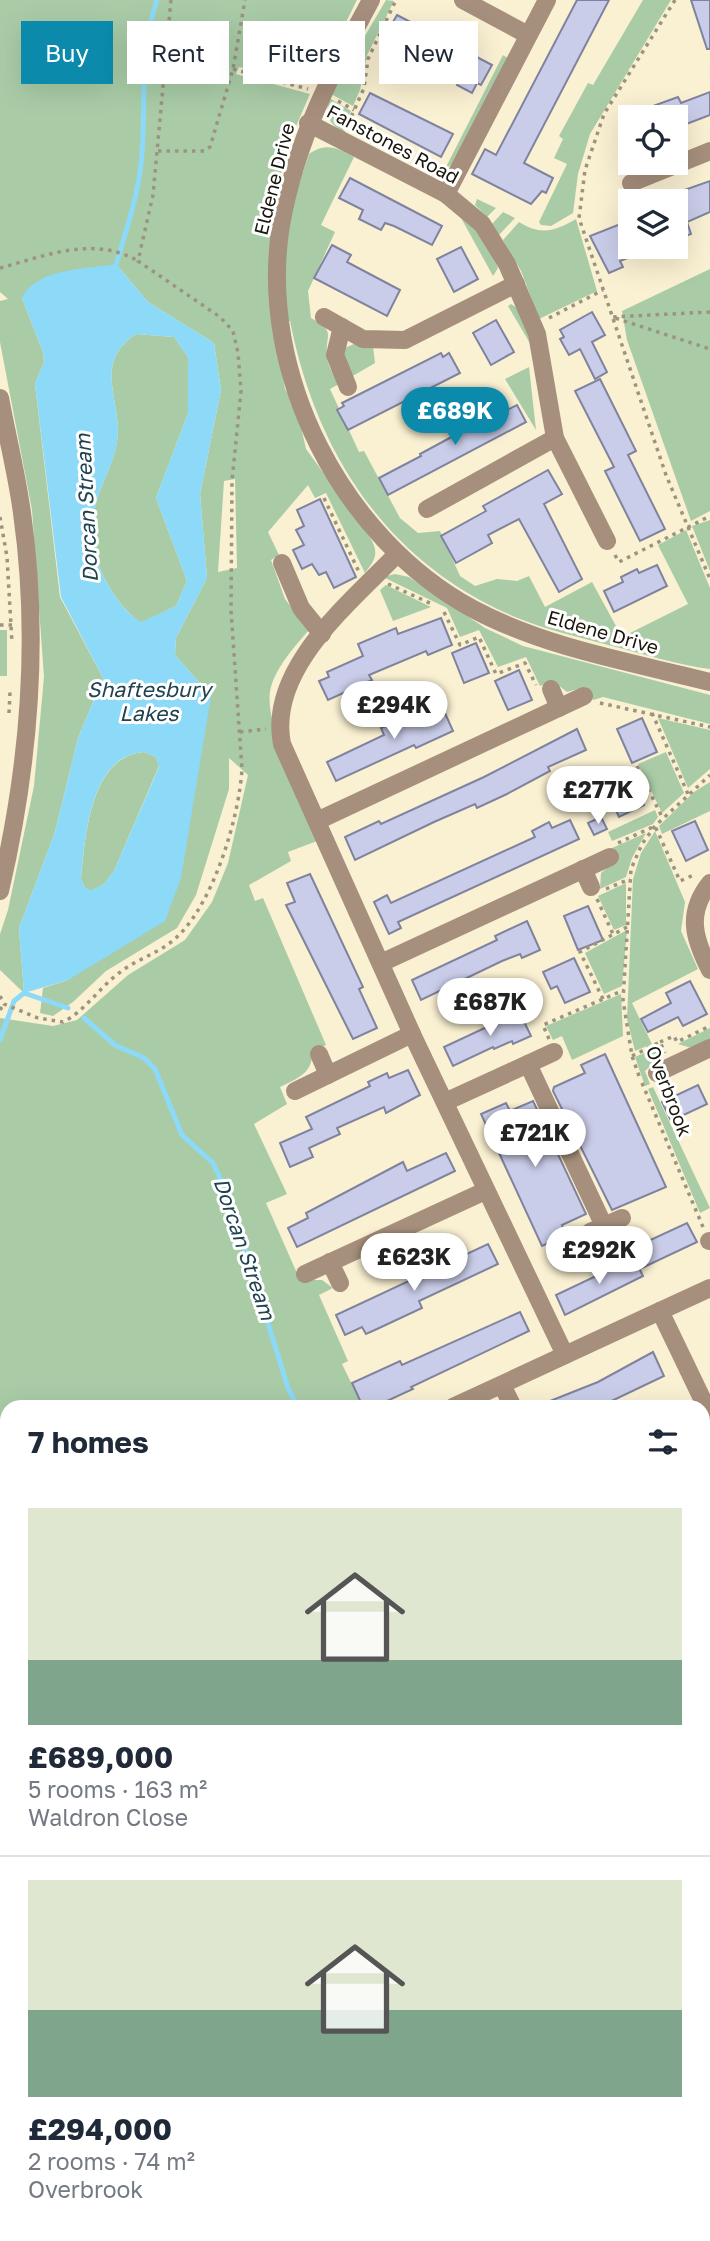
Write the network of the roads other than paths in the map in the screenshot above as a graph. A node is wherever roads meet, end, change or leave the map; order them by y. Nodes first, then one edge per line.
1 (371, 0) edge
2 (463, 0) edge
3 (547, 0) edge
4 (528, 35) junction
5 (308, 123) junction
6 (710, 151) edge
7 (631, 183) dead end
8 (446, 194) junction
9 (516, 284) junction
10 (324, 317) dead end
11 (342, 327) junction
12 (348, 387) dead end
13 (0, 398) edge
14 (555, 438) junction
15 (5, 452) edge
16 (427, 509) dead end
17 (607, 541) road end
18 (397, 554) junction
19 (282, 564) dead end
20 (322, 634) junction
21 (710, 682) edge
22 (551, 689) dead end
23 (584, 696) road end
24 (554, 710) junction
25 (317, 821) junction
26 (610, 857) dead end
27 (583, 869) junction
28 (705, 877) edge
29 (0, 891) edge
30 (593, 891) road end
31 (381, 963) junction
32 (710, 970) edge
33 (412, 1034) junction
34 (710, 1048) edge
35 (554, 1052) road end
36 (319, 1054) dead end
37 (528, 1064) junction
38 (664, 1069) road end
39 (328, 1075) junction
40 (295, 1091) dead end
41 (445, 1102) junction
42 (485, 1191) junction
43 (622, 1218) dead end
44 (330, 1262) junction
45 (305, 1274) dead end
46 (340, 1283) dead end
47 (710, 1288) edge
48 (660, 1311) junction
49 (565, 1355) junction
50 (502, 1385) junction
51 (469, 1400) edge
52 (510, 1400) edge
53 (703, 1400) edge

1 - 5 street, Eldene Drive
2 - 4 street
3 - 4 street
4 - 8 street
5 - 8 street, Fanstones Road
5 - 18 street, Eldene Drive
6 - 7 street
8 - 9 street, Fanstones Road
9 - 11 street
9 - 14 street, Fanstones Road
10 - 11 street
11 - 12 street
13 - 15 street
14 - 16 street
14 - 17 street, Fanstones Road
15 - 29 street
18 - 20 street
18 - 21 street, Eldene Drive
19 - 20 street
20 - 25 street
22 - 24 street
23 - 24 street
24 - 25 street
25 - 31 street
26 - 27 street
27 - 30 street
27 - 31 street
28 - 32 street
31 - 33 street
33 - 39 street
33 - 41 street
34 - 38 street
35 - 37 street
36 - 39 street
37 - 41 street
37 - 43 street
39 - 40 street
41 - 42 street
42 - 44 street
42 - 49 street
44 - 45 street
44 - 46 street
47 - 48 street
48 - 49 street
48 - 53 street
49 - 50 street
50 - 51 street
50 - 52 street

